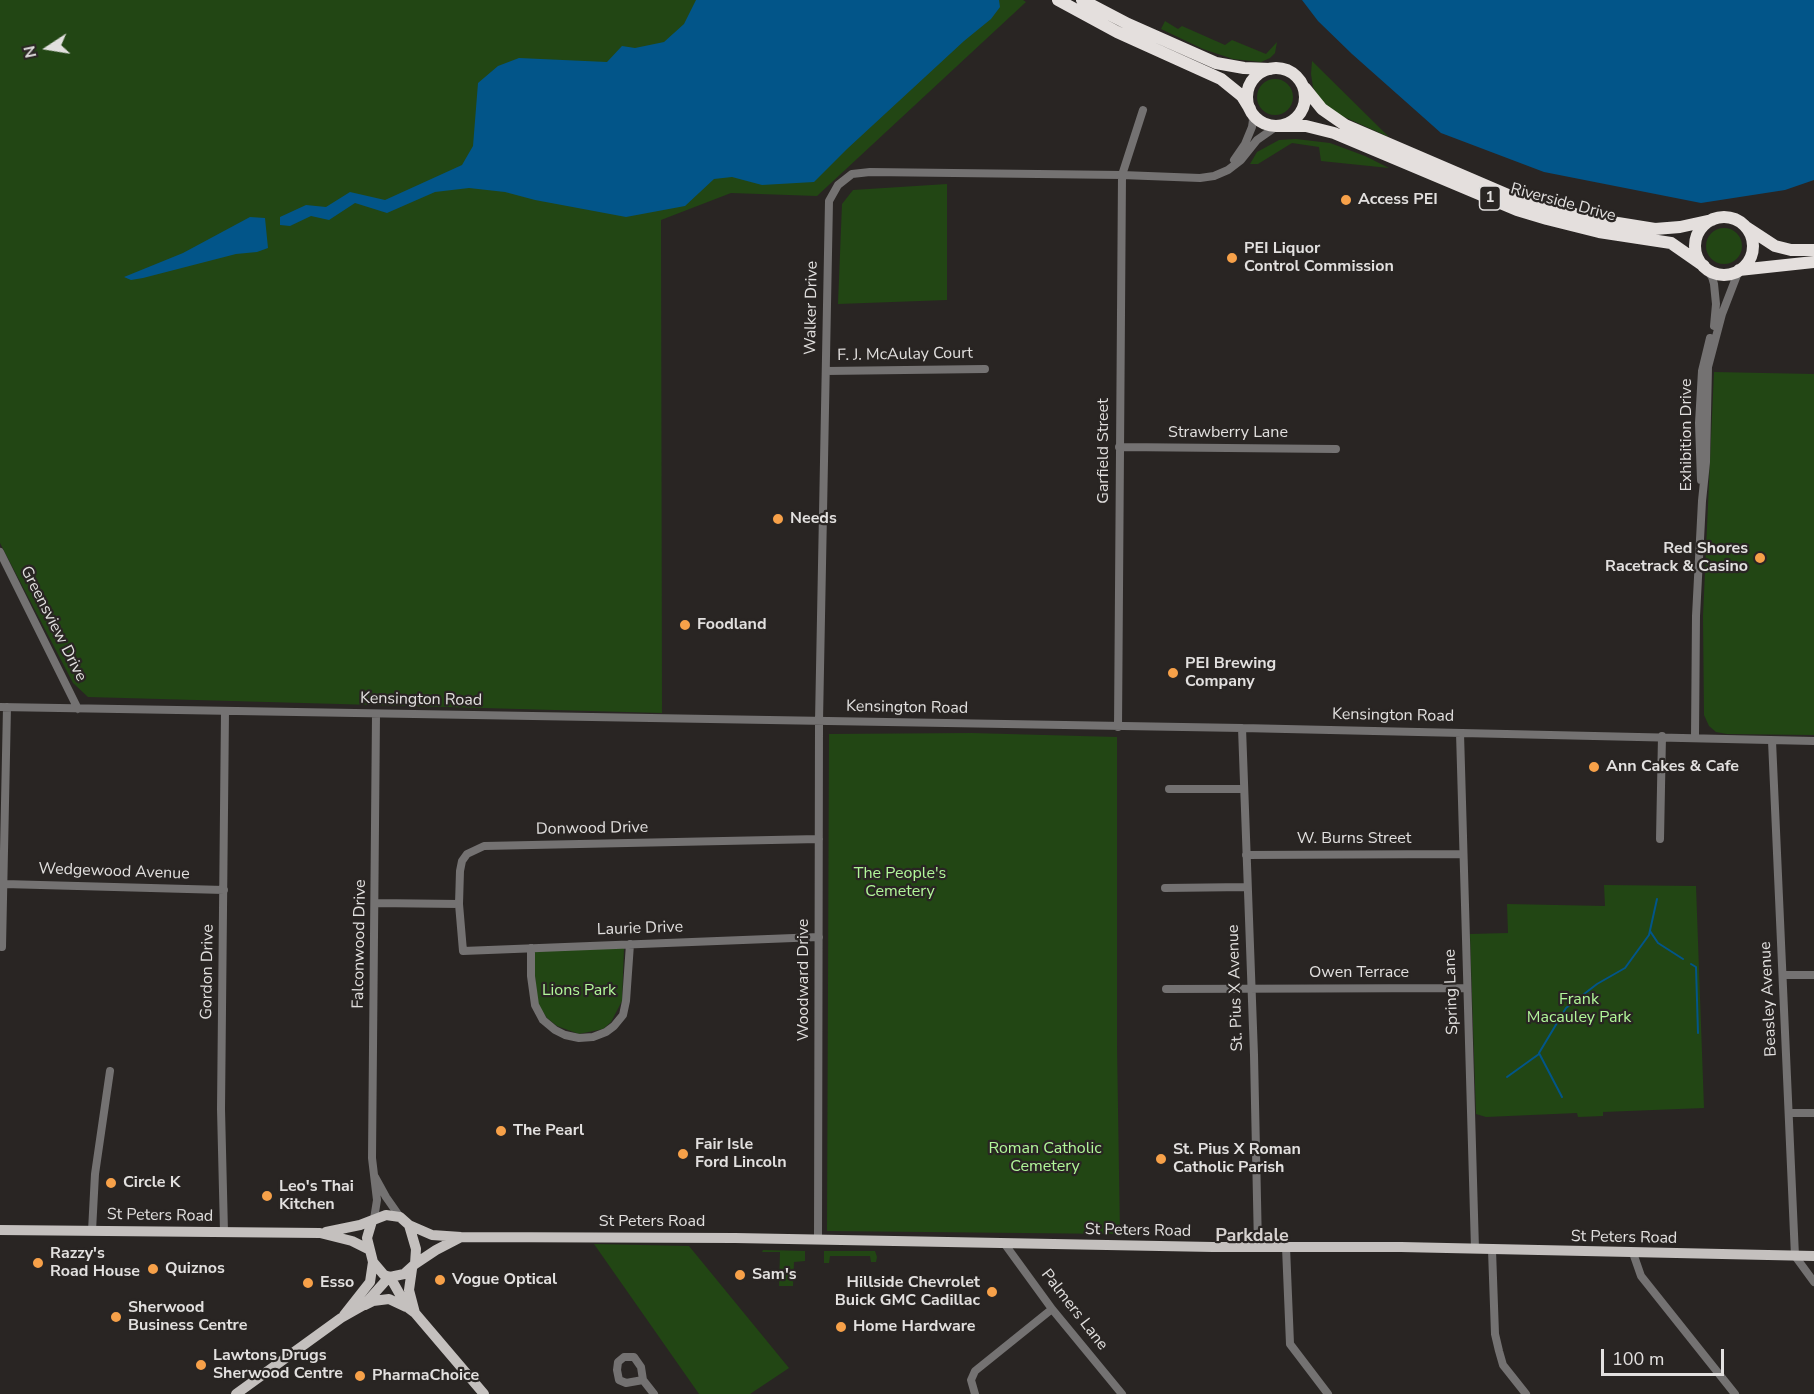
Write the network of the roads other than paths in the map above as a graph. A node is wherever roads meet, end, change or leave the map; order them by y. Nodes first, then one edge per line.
1 (1058, 0) edge
2 (1082, 0) edge
3 (1270, 69) junction
4 (1305, 88) junction
5 (1250, 109) junction
6 (1143, 110) dead end
7 (1277, 126) junction
8 (1122, 175) junction
9 (1187, 177) junction
10 (1712, 220) junction
11 (1745, 226) junction
12 (1814, 250) edge
13 (1814, 262) edge
14 (1704, 266) junction
15 (1739, 270) junction
16 (985, 369) dead end
17 (826, 371) junction
18 (1119, 447) junction
19 (1336, 448) dead end
20 (1702, 501) junction
21 (0, 552) edge
22 (3, 707) edge
23 (78, 709) junction
24 (225, 711) junction
25 (376, 714) junction
26 (819, 722) junction
27 (1118, 727) junction
28 (1242, 728) junction
29 (1460, 733) junction
30 (1662, 736) junction
31 (1695, 737) junction
32 (1772, 741) junction
33 (1814, 741) edge
34 (1169, 789) dead end
35 (1243, 789) junction
36 (819, 838) junction
37 (1660, 839) dead end
38 (1463, 854) junction
39 (1246, 855) junction
40 (2, 869) edge
41 (3, 884) junction
42 (1247, 887) junction
43 (1166, 888) dead end
44 (224, 890) junction
45 (375, 903) junction
46 (459, 904) junction
47 (819, 937) junction
48 (630, 944) junction
49 (2, 947) dead end
50 (531, 948) junction
51 (463, 951) joint
52 (1783, 975) junction
53 (1814, 975) edge
54 (1250, 987) junction
55 (1467, 988) junction
56 (1166, 989) dead end
57 (110, 1071) dead end
58 (1790, 1113) junction
59 (1814, 1113) edge
60 (374, 1174) junction
61 (400, 1216) junction
62 (373, 1220) junction
63 (409, 1225) junction
64 (0, 1230) edge
65 (93, 1231) junction
66 (224, 1232) junction
67 (320, 1233) junction
68 (461, 1237) junction
69 (818, 1239) junction
70 (1004, 1243) junction
71 (1258, 1247) junction
72 (1286, 1247) junction
73 (368, 1248) junction
74 (1475, 1249) junction
75 (1492, 1250) junction
76 (1633, 1253) junction
77 (1795, 1256) junction
78 (1814, 1256) edge
79 (373, 1262) junction
80 (413, 1267) junction
81 (389, 1277) junction
82 (1814, 1282) edge
83 (364, 1305) junction
84 (1052, 1309) junction
85 (411, 1310) junction
86 (341, 1318) junction
87 (643, 1380) dead end
88 (242, 1392) edge
89 (484, 1394) edge
90 (654, 1394) edge
91 (975, 1394) edge
92 (1122, 1394) edge
93 (1328, 1394) edge
94 (1526, 1394) edge
95 (1735, 1394) edge

1 - 5 highway
2 - 3 highway
3 - 4 highway
3 - 5 highway
4 - 7 highway
4 - 10 highway, Riverside Drive / 1
5 - 7 highway
5 - 9 street
6 - 8 street, Garfield Street
7 - 9 street
7 - 14 highway, Riverside Drive / 1
8 - 9 street
8 - 17 street, Walker Drive
8 - 18 street, Garfield Street
10 - 11 highway
10 - 14 highway
11 - 12 highway
11 - 15 highway
13 - 15 highway
14 - 15 highway
14 - 20 street, Exhibition Drive
15 - 20 street, Exhibition Drive
16 - 17 street, F. J. McAulay Court
17 - 26 street, Walker Drive
18 - 19 street, Strawberry Lane
18 - 27 street, Garfield Street
20 - 31 street, Exhibition Drive
21 - 23 street, Greensview Drive
22 - 23 street, Kensington Road
22 - 40 street
23 - 24 street, Kensington Road
24 - 25 street, Kensington Road
24 - 44 street, Gordon Drive
25 - 26 street, Kensington Road
25 - 45 street, Falconwood Drive
26 - 27 street, Kensington Road
26 - 36 street, Woodward Drive
27 - 28 street, Kensington Road
28 - 29 street, Kensington Road
28 - 35 street, St. Pius X Avenue
29 - 30 street, Kensington Road
29 - 38 street, Spring Lane
30 - 31 street, Kensington Road
30 - 37 street
31 - 32 street, Kensington Road
32 - 33 street, Kensington Road
32 - 52 street, Beasley Avenue
34 - 35 street
35 - 39 street, St. Pius X Avenue
36 - 46 street, Donwood Drive
36 - 47 street, Woodward Drive
38 - 39 street, W. Burns Street
38 - 55 street, Spring Lane
39 - 42 street, St. Pius X Avenue
40 - 41 street
41 - 44 street, Wedgewood Avenue
41 - 49 street
42 - 43 street
42 - 54 street, St. Pius X Avenue
44 - 66 street, Gordon Drive
45 - 46 street
45 - 60 street, Falconwood Drive
46 - 51 street, Donwood Drive
47 - 48 street, Laurie Drive
47 - 69 street, Woodward Drive
48 - 50 street, Laurie Drive
48 - 50 street
50 - 51 street, Laurie Drive
52 - 53 street
52 - 58 street, Beasley Avenue
54 - 55 street, Owen Terrace
54 - 56 street, Owen Terrace
54 - 71 street, St. Pius X Avenue
55 - 74 street, Spring Lane
57 - 65 street
58 - 59 street
58 - 77 street, Beasley Avenue
60 - 61 street, Falconwood Drive
60 - 62 street, Falconwood Drive
61 - 62 main road
61 - 63 main road
62 - 67 main road, St Peters Road
62 - 73 main road
63 - 68 main road, St Peters Road
63 - 80 main road
64 - 65 main road, St Peters Road
65 - 66 main road, St Peters Road
66 - 67 main road, St Peters Road
67 - 73 main road, St Peters Road
68 - 69 main road, St Peters Road
68 - 80 main road, St Peters Road
69 - 70 main road, St Peters Road
70 - 71 main road, St Peters Road
70 - 84 street, Palmers Lane
71 - 72 main road, St Peters Road
72 - 74 main road, St Peters Road
72 - 93 street
73 - 79 main road
74 - 75 main road, St Peters Road
75 - 76 main road, St Peters Road
75 - 94 street
76 - 77 main road, St Peters Road
76 - 95 street
77 - 78 main road, St Peters Road
77 - 82 street
79 - 81 main road
79 - 86 main road
80 - 81 main road
80 - 85 main road
81 - 83 main road
81 - 85 main road
83 - 85 main road
83 - 86 main road
84 - 91 street
84 - 92 street, Palmers Lane
85 - 89 main road
86 - 88 main road
87 - 90 street

